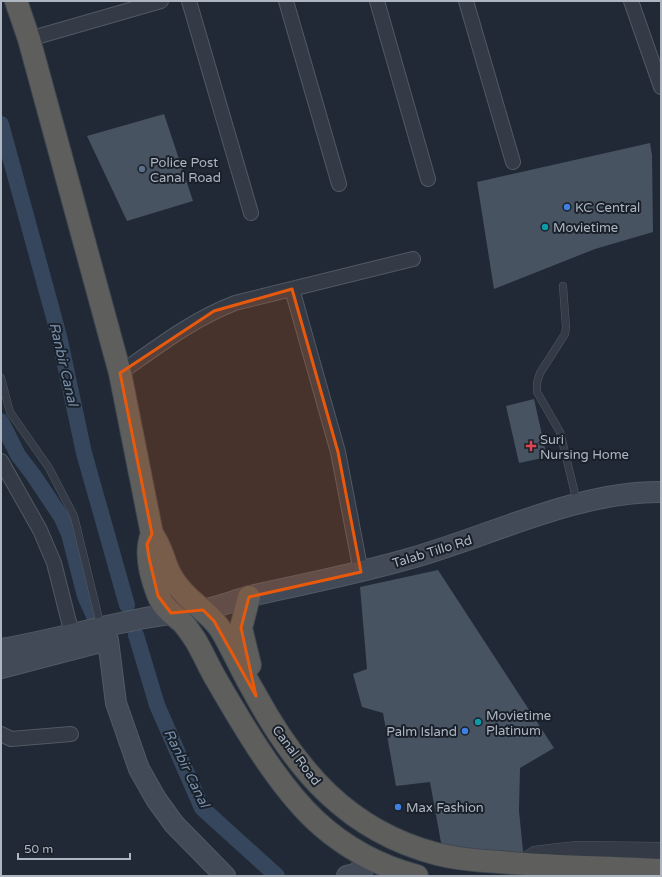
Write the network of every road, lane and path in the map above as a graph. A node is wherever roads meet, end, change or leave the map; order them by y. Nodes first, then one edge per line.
1 (16, 1) edge
2 (161, 1) edge
3 (189, 1) edge
4 (286, 1) edge
5 (377, 1) edge
6 (466, 1) edge
7 (631, 1) edge
8 (28, 39) junction
9 (661, 86) edge
10 (513, 162) dead end
11 (428, 180) dead end
12 (339, 184) dead end
13 (251, 213) dead end
14 (412, 259) dead end
15 (563, 286) dead end
16 (292, 289) junction
17 (120, 373) junction
18 (1, 378) edge
19 (1, 461) edge
20 (661, 492) edge
21 (578, 504) junction
22 (152, 534) junction
23 (361, 572) junction
24 (249, 597) junction
25 (203, 610) junction
26 (177, 618) junction
27 (101, 627) junction
28 (72, 634) junction
29 (1, 649) edge
30 (1, 668) edge
31 (256, 696) junction
32 (1, 734) edge
33 (71, 734) dead end
34 (661, 851) edge
35 (373, 860) junction
36 (521, 864) junction
37 (661, 870) edge
38 (225, 876) edge
39 (347, 876) edge
40 (417, 876) edge

1 - 8 highway
2 - 8 street
3 - 13 street
4 - 12 street
5 - 11 street
6 - 10 street
7 - 9 street
8 - 17 highway
14 - 16 street
15 - 21 lane
16 - 17 street
16 - 23 street
17 - 22 highway
18 - 27 lane
19 - 28 street
20 - 21 main road, Talab Tillo Rd
21 - 23 main road, Talab Tillo Rd
22 - 25 highway, Canal Road
22 - 26 highway, Canal Road
23 - 24 main road, Talab Tillo Rd
24 - 25 main road, Talab Tillo Rd
24 - 31 highway
25 - 26 main road
25 - 31 highway, Canal Road
26 - 27 main road
26 - 35 highway, Canal Road
27 - 28 main road
28 - 29 main road
30 - 38 main road
31 - 36 highway, Canal Road
32 - 33 street
34 - 36 street
35 - 39 main road
35 - 40 highway, Canal Road
36 - 37 highway, Canal Road

